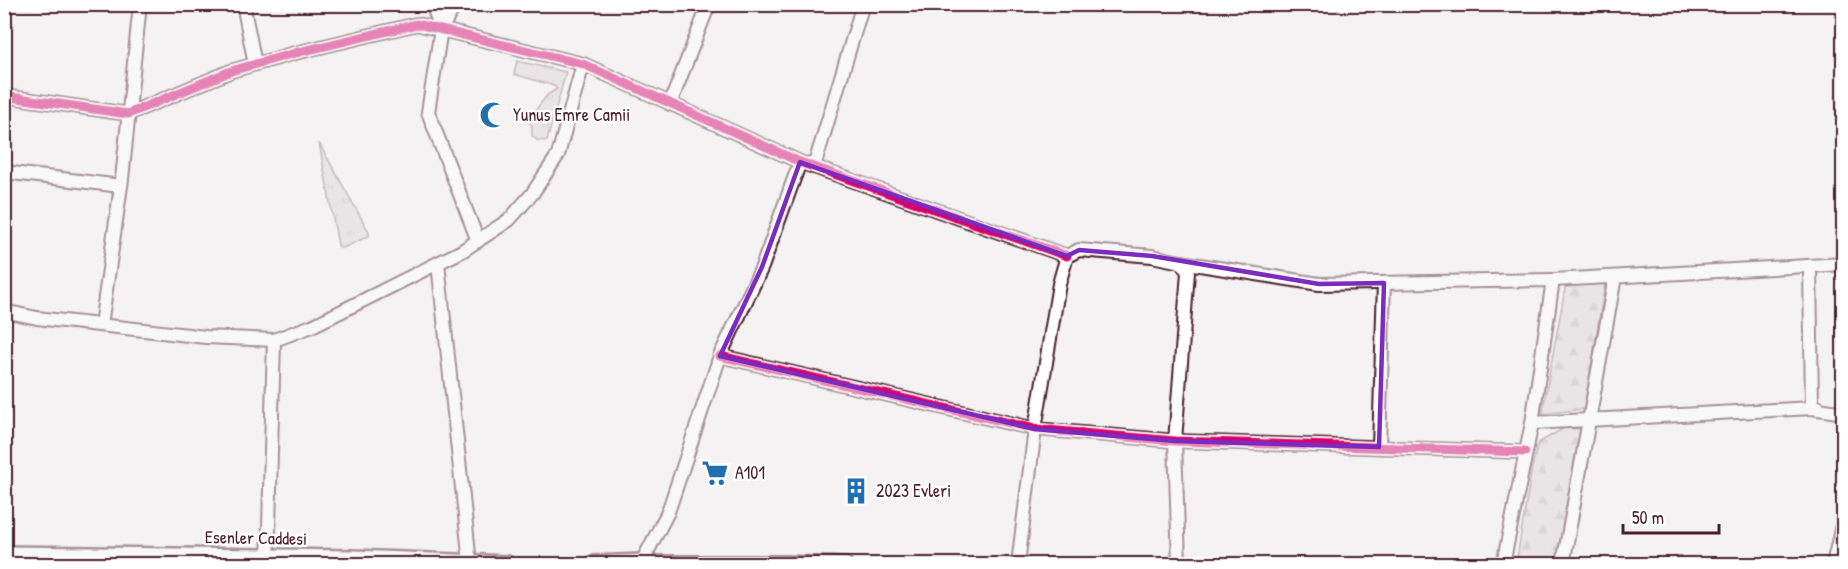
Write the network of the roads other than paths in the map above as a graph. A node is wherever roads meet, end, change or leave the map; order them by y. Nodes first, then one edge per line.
1 (140, 4) edge
2 (243, 4) edge
3 (432, 4) edge
4 (456, 4) edge
5 (709, 4) edge
6 (863, 4) edge
7 (441, 28) junction
8 (583, 63) junction
9 (255, 64) junction
10 (4, 96) edge
11 (670, 104) junction
12 (128, 114) junction
13 (800, 162) junction
14 (814, 167) junction
15 (4, 172) edge
16 (121, 186) junction
17 (478, 241) junction
18 (1067, 256) junction
19 (1181, 262) junction
20 (438, 263) junction
21 (1844, 264) edge
22 (1810, 266) junction
23 (1615, 277) junction
24 (1553, 280) junction
25 (1384, 283) junction
26 (4, 311) edge
27 (101, 325) junction
28 (274, 340) junction
29 (720, 356) junction
30 (1844, 405) edge
31 (1812, 408) junction
32 (1844, 412) edge
33 (1590, 420) junction
34 (1532, 423) junction
35 (1035, 429) junction
36 (1175, 441) junction
37 (1379, 447) junction
38 (1525, 452) junction
39 (1844, 517) edge
40 (4, 554) edge
41 (268, 562) edge
42 (470, 563) edge
43 (642, 563) edge
44 (507, 564) edge
45 (592, 564) edge
46 (846, 564) edge
47 (1018, 564) edge
48 (1179, 564) edge
49 (1503, 564) edge
50 (1563, 564) edge
51 (1833, 564) edge

1 - 12 street
2 - 9 street
3 - 7 street
4 - 7 street
5 - 11 street
6 - 14 street
7 - 8 street
7 - 9 street
7 - 17 street
8 - 11 street
8 - 17 street
9 - 12 street
10 - 12 street
11 - 13 street
12 - 16 street
13 - 14 street
13 - 29 street
14 - 18 street
15 - 16 street
16 - 27 street
17 - 20 street
18 - 19 street
18 - 35 street
19 - 25 street
19 - 36 street
20 - 28 street
20 - 42 street
21 - 22 street
22 - 23 street
22 - 31 street
23 - 24 street
23 - 33 street
24 - 25 street
24 - 34 street
25 - 37 street
26 - 27 street
27 - 28 street
28 - 41 street
29 - 35 street
29 - 43 street
30 - 31 street
31 - 32 street
31 - 33 street
33 - 34 street
33 - 50 street
34 - 38 street
35 - 36 street
35 - 47 street
36 - 37 street
36 - 48 street
37 - 38 street
38 - 49 street
39 - 51 street
40 - 41 street, Esenler Caddesi
41 - 42 street, Esenler Caddesi
42 - 44 street, Esenler Caddesi
43 - 45 street
43 - 46 street

